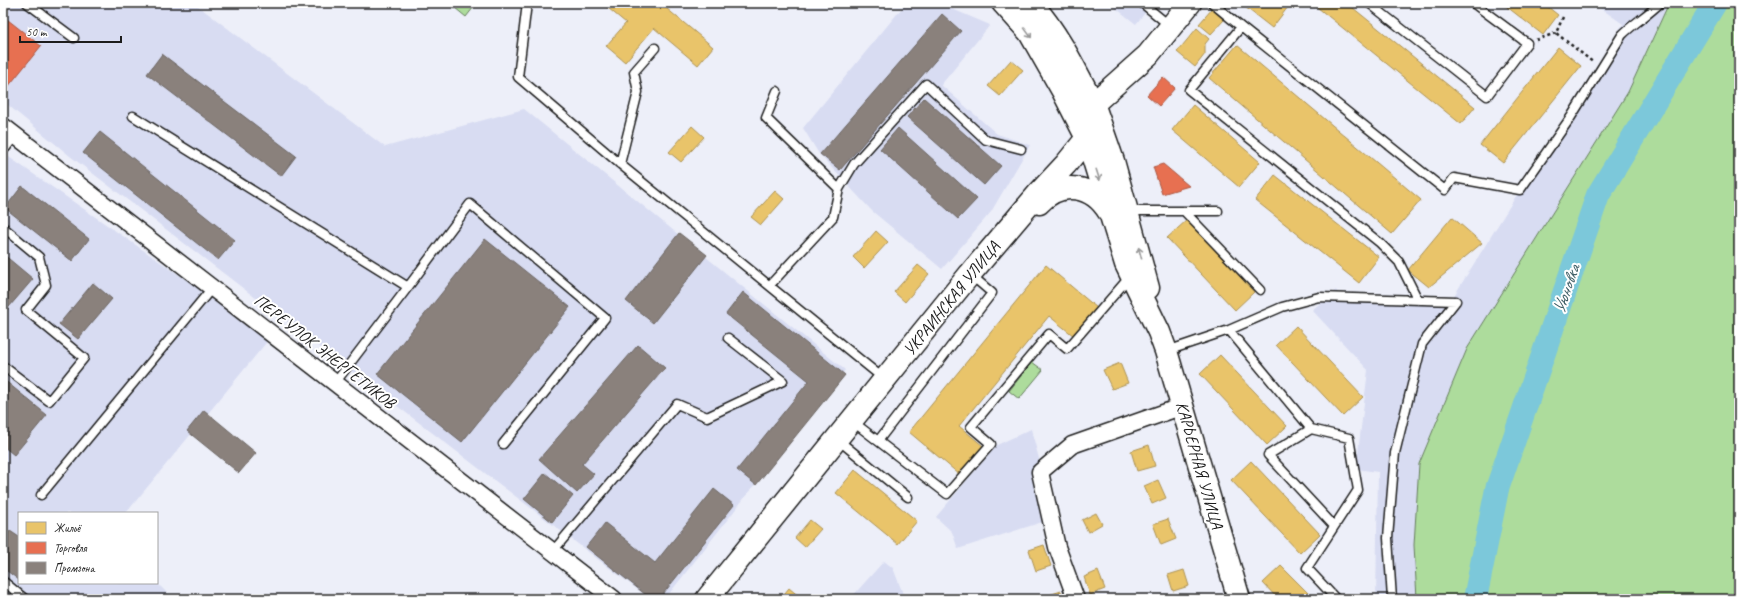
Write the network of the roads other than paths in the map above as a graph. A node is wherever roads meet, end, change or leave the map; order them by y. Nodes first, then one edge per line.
1 (27, 3) edge
2 (526, 3) edge
3 (1003, 3) edge
4 (1142, 3) edge
5 (1190, 3) edge
6 (1212, 3) edge
7 (1369, 3) edge
8 (1473, 3) edge
9 (1660, 3) edge
10 (1038, 10) edge
11 (1241, 27) junction
12 (1169, 28) junction
13 (74, 38) dead end
14 (655, 48) dead end
15 (777, 90) dead end
16 (1093, 104) junction
17 (133, 116) dead end
18 (6, 135) edge
19 (1086, 138) junction
20 (1021, 149) dead end
21 (620, 164) junction
22 (839, 189) junction
23 (1218, 210) dead end
24 (1133, 211) dead end
25 (1184, 211) junction
26 (1112, 217) junction
27 (3, 227) edge
28 (973, 271) junction
29 (1126, 282) dead end
30 (770, 285) junction
31 (408, 287) junction
32 (212, 288) junction
33 (1260, 290) dead end
34 (1418, 300) junction
35 (1228, 330) junction
36 (728, 338) dead end
37 (1163, 342) junction
38 (3, 366) edge
39 (884, 379) junction
40 (334, 383) junction
41 (1182, 406) junction
42 (851, 420) junction
43 (1312, 429) junction
44 (836, 439) junction
45 (878, 441) junction
46 (503, 444) dead end
47 (41, 495) dead end
48 (908, 496) dead end
49 (1334, 526) junction
50 (553, 551) junction
51 (3, 581) edge
52 (25, 599) edge
53 (614, 599) edge
54 (707, 599) edge
55 (1076, 599) edge
56 (1239, 599) edge
57 (1336, 599) edge
58 (1392, 599) edge

1 - 13 lane
2 - 21 lane
3 -> 19 street, КАРЬЕРНАЯ УЛИЦА
4 - 12 lane
5 - 12 street
6 - 11 lane
7 - 8 lane
9 - 11 lane
10 - 12 street
10 - 16 street, КАРЬЕРНАЯ УЛИЦА
11 - 34 lane
12 - 16 street
14 - 21 lane
15 - 22 lane
16 - 19 street, УКРАИНСКАЯ УЛИЦА
37 -> 16 street, КАРЬЕРНАЯ УЛИЦА
17 - 31 lane
18 - 32 street, ПЕРЕУЛОК ЭНЕРГЕТИКОВ
19 -> 26 street, КАРЬЕРНАЯ УЛИЦА
19 - 28 street, УКРАИНСКАЯ УЛИЦА
20 - 22 lane
21 - 30 lane
22 - 30 lane
23 - 25 lane
24 - 25 lane
25 - 33 lane
26 - 28 street
26 - 37 street, КАРЬЕРНАЯ УЛИЦА
27 - 38 lane
28 - 39 street, УКРАИНСКАЯ УЛИЦА
28 - 45 lane
29 - 45 lane
30 - 39 lane
31 - 40 lane
31 - 46 lane
32 - 40 street, ПЕРЕУЛОК ЭНЕРГЕТИКОВ
32 - 47 lane
34 - 35 lane
34 - 58 lane
35 - 37 lane
35 - 43 lane
36 - 50 lane
37 - 41 street, КАРЬЕРНАЯ УЛИЦА
39 - 42 street, УКРАИНСКАЯ УЛИЦА
40 - 50 street, ПЕРЕУЛОК ЭНЕРГЕТИКОВ
41 - 55 street
41 - 56 street, КАРЬЕРНАЯ УЛИЦА
42 - 44 street, УКРАИНСКАЯ УЛИЦА
42 - 45 lane
43 - 49 lane
43 - 49 lane
44 - 48 lane
44 - 54 street, УКРАИНСКАЯ УЛИЦА
49 - 57 lane
50 - 53 street, ПЕРЕУЛОК ЭНЕРГЕТИКОВ
51 - 52 lane

